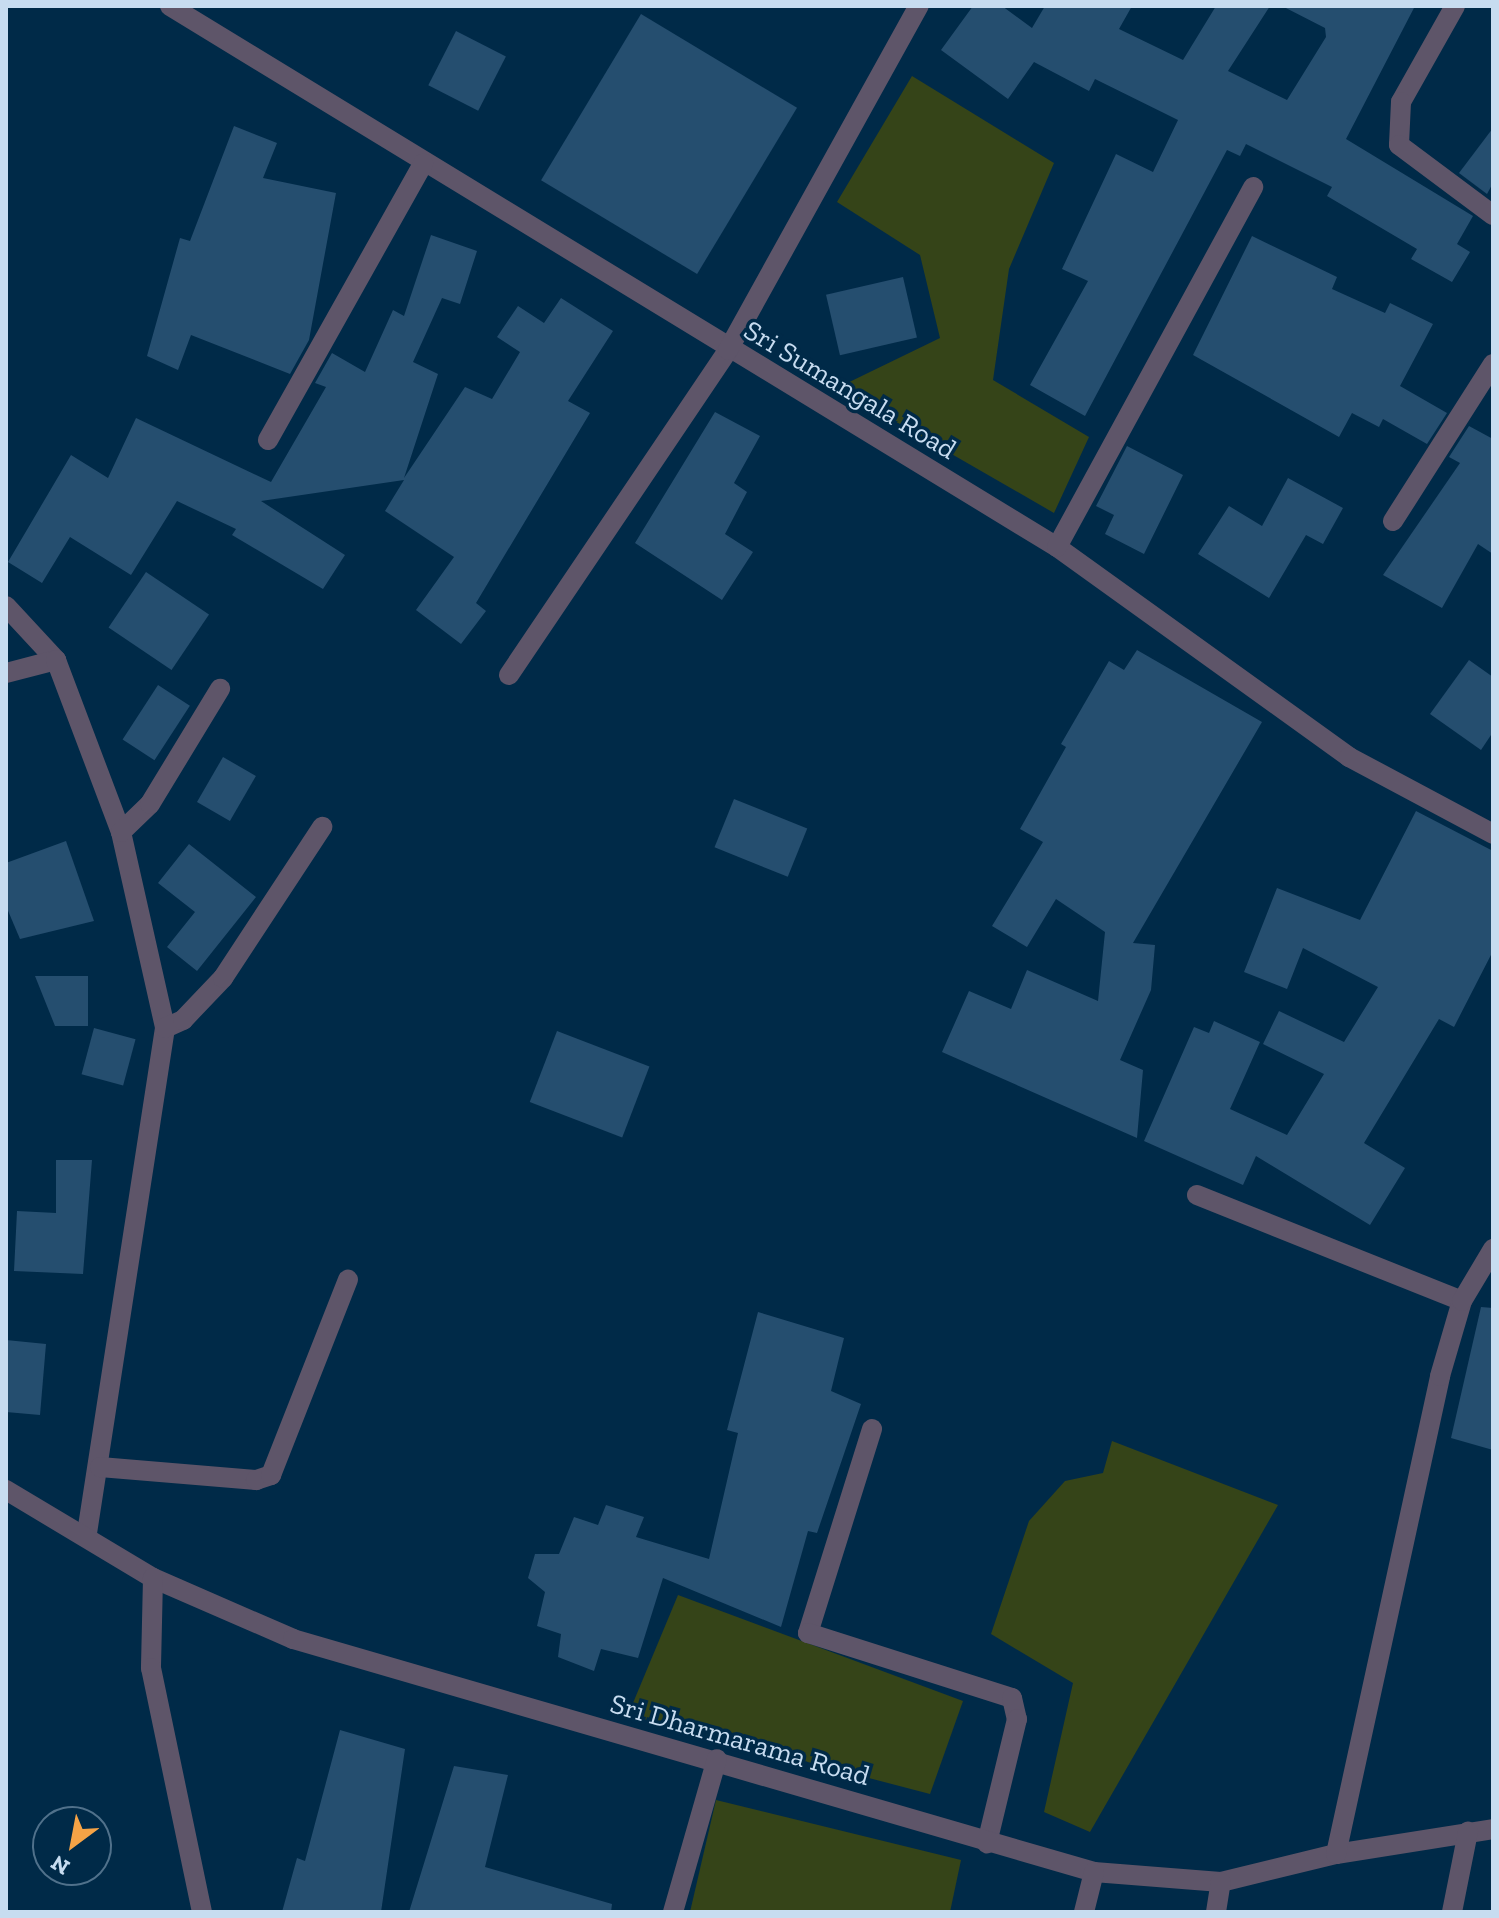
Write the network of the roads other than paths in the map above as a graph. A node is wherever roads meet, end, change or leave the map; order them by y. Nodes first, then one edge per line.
1 (170, 6) edge
2 (919, 6) edge
3 (1455, 6) edge
4 (423, 164) junction
5 (1253, 187) dead end
6 (1493, 215) edge
7 (728, 350) junction
8 (1493, 364) edge
9 (268, 440) dead end
10 (1393, 521) dead end
11 (1057, 547) junction
12 (6, 606) edge
13 (56, 660) junction
14 (6, 673) edge
15 (509, 675) dead end
16 (220, 689) dead end
17 (322, 827) dead end
18 (121, 832) junction
19 (1493, 834) edge
20 (165, 1028) junction
21 (1197, 1195) dead end
22 (1493, 1249) edge
23 (348, 1280) dead end
24 (1462, 1301) junction
25 (872, 1429) dead end
26 (100, 1467) junction
27 (6, 1490) edge
28 (87, 1533) junction
29 (153, 1578) junction
30 (717, 1759) junction
31 (1493, 1829) edge
32 (1468, 1832) junction
33 (987, 1843) junction
34 (1336, 1854) junction
35 (1094, 1872) junction
36 (1221, 1882) junction
37 (202, 1912) edge
38 (673, 1912) edge
39 (1084, 1912) edge
40 (1216, 1912) edge
41 (1452, 1912) edge

1 - 4 street, Sri Sumangala Road
2 - 7 street
3 - 6 street
4 - 7 street, Sri Sumangala Road
4 - 9 street
5 - 11 street
7 - 11 street, Sri Sumangala Road
7 - 15 street
8 - 10 street
11 - 19 street, Sri Sumangala Road
12 - 13 street
13 - 14 street
13 - 18 street
16 - 18 street
17 - 20 street
18 - 20 street
20 - 26 street
21 - 24 street
22 - 24 street
23 - 26 street
24 - 34 street
25 - 33 street
26 - 28 street
27 - 28 street, Sri Dharmarama Road
28 - 29 street, Sri Dharmarama Road
29 - 30 street, Sri Dharmarama Road
29 - 37 street
30 - 33 street, Sri Dharmarama Road
30 - 38 street
31 - 32 street, Sri Dharmarama Road
32 - 34 street, Sri Dharmarama Road
32 - 41 street
33 - 35 street, Sri Dharmarama Road
34 - 36 street, Sri Dharmarama Road
35 - 36 street, Sri Dharmarama Road
35 - 39 street
36 - 40 street

